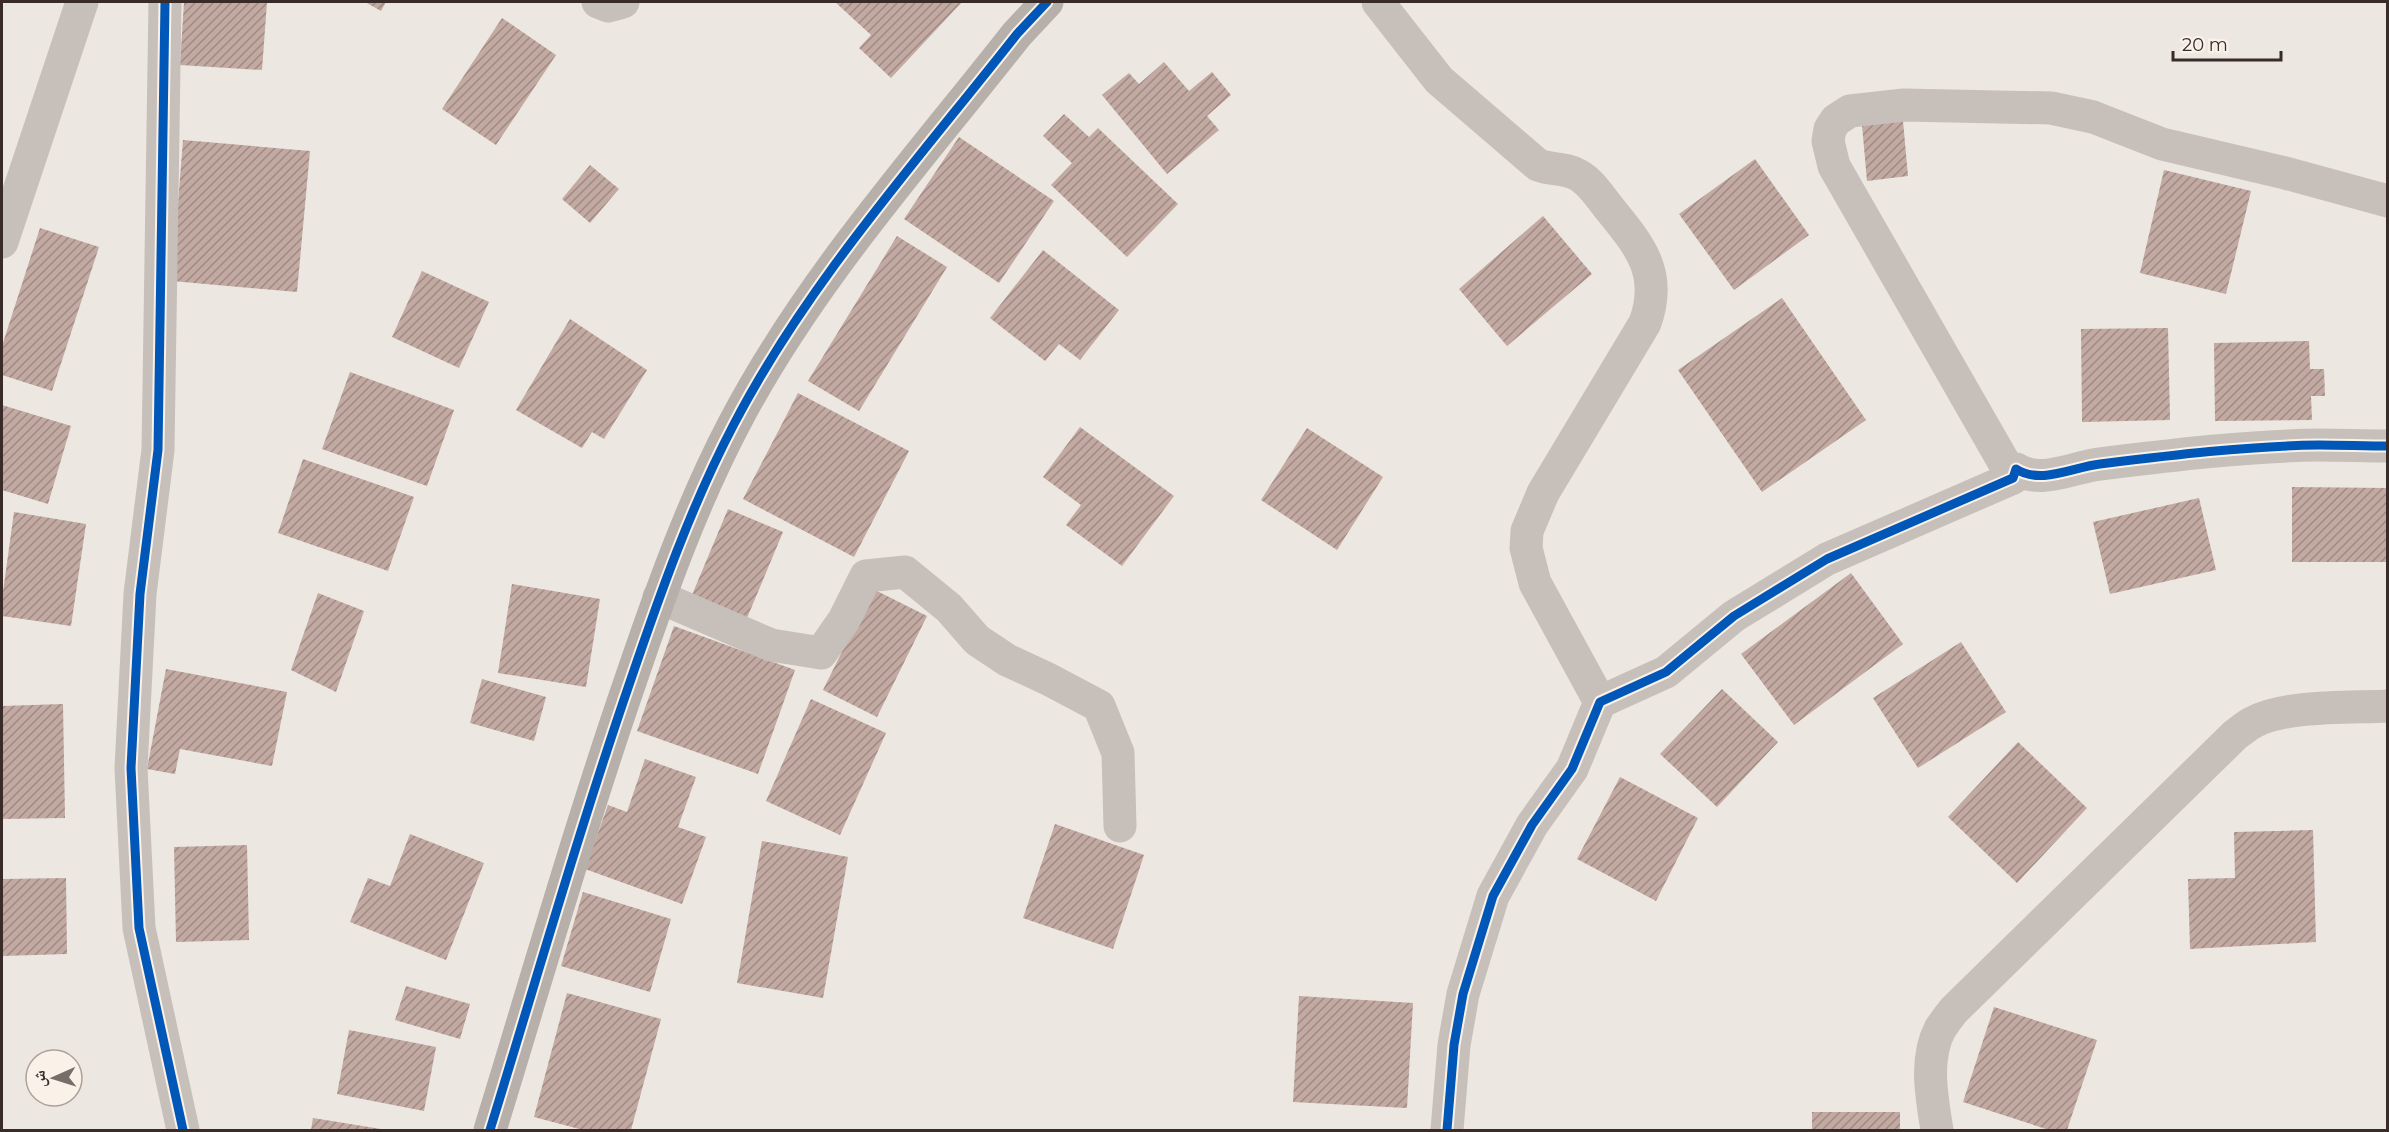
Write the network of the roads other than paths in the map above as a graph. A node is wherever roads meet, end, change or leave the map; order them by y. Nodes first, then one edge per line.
1 (82, 2) edge
2 (165, 2) edge
3 (598, 2) edge
4 (623, 2) edge
5 (1047, 2) edge
6 (1378, 2) edge
7 (2388, 201) edge
8 (2, 242) edge
9 (2388, 446) edge
10 (2013, 478) junction
11 (659, 597) junction
12 (1600, 702) junction
13 (2388, 706) edge
14 (1120, 826) dead end
15 (183, 1131) edge
16 (490, 1131) edge
17 (1447, 1131) edge
18 (1937, 1131) edge

1 - 8 street
2 - 15 street
3 - 4 street
5 - 11 street
6 - 12 street
7 - 10 street
9 - 10 street
10 - 12 street
11 - 14 street
11 - 16 street
12 - 17 street
13 - 18 street

